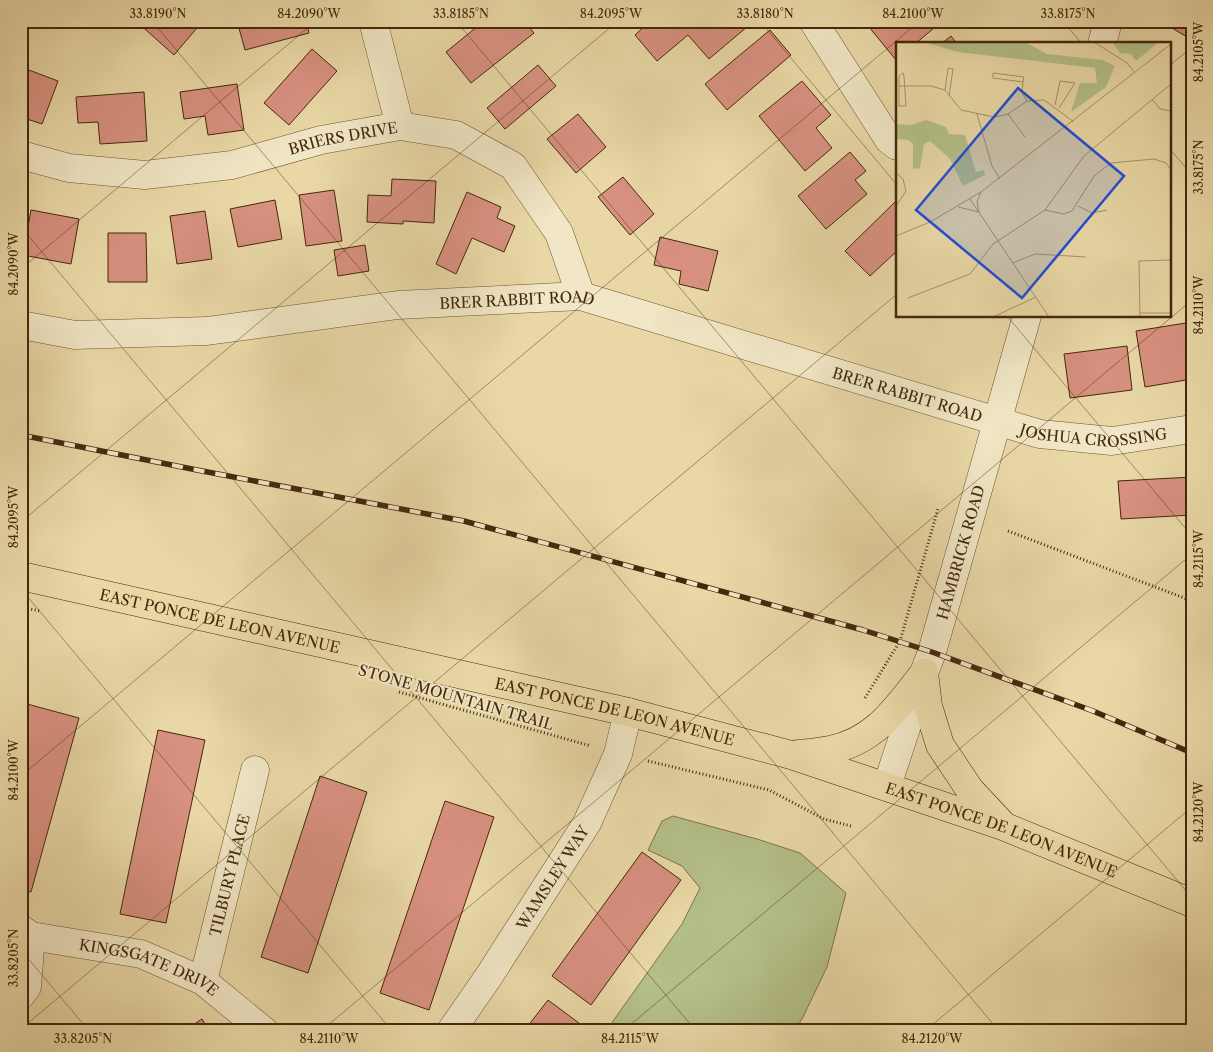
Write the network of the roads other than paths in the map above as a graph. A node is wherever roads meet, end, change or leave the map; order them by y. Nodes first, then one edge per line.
1 (373, 21) edge
2 (813, 21) edge
3 (1108, 21) edge
4 (1103, 42) edge
5 (400, 126) junction
6 (896, 145) edge
7 (21, 155) edge
8 (580, 296) junction
9 (1026, 318) edge
10 (21, 325) edge
11 (998, 422) junction
12 (1192, 429) edge
13 (21, 576) edge
14 (924, 673) junction
15 (628, 712) junction
16 (791, 755) junction
17 (254, 770) dead end
18 (887, 786) junction
19 (1003, 826) junction
20 (1192, 903) edge
21 (26, 933) edge
22 (203, 981) junction
23 (21, 995) edge
24 (264, 1031) edge
25 (451, 1031) edge

1 - 5 street
2 - 6 street
3 - 4 street
5 - 7 street, BRIERS DRIVE
5 - 8 street, BRIERS DRIVE
8 - 10 street, BRER RABBIT ROAD
8 - 11 street, BRER RABBIT ROAD
9 - 11 street, HAMBRICK ROAD
11 - 12 street, JOSHUA CROSSING
11 - 14 street, HAMBRICK ROAD
13 - 15 main road, EAST PONCE DE LEON AVENUE
14 - 16 main road
14 - 18 street, HAMBRICK ROAD
14 - 19 main road
15 - 16 main road, EAST PONCE DE LEON AVENUE
15 - 25 street, WAMSLEY WAY
16 - 18 main road, EAST PONCE DE LEON AVENUE
17 - 22 street, TILBURY PLACE
18 - 19 main road, EAST PONCE DE LEON AVENUE
19 - 20 main road, EAST PONCE DE LEON AVENUE
21 - 22 street, KINGSGATE DRIVE
21 - 23 street
22 - 24 street, KINGSGATE DRIVE

